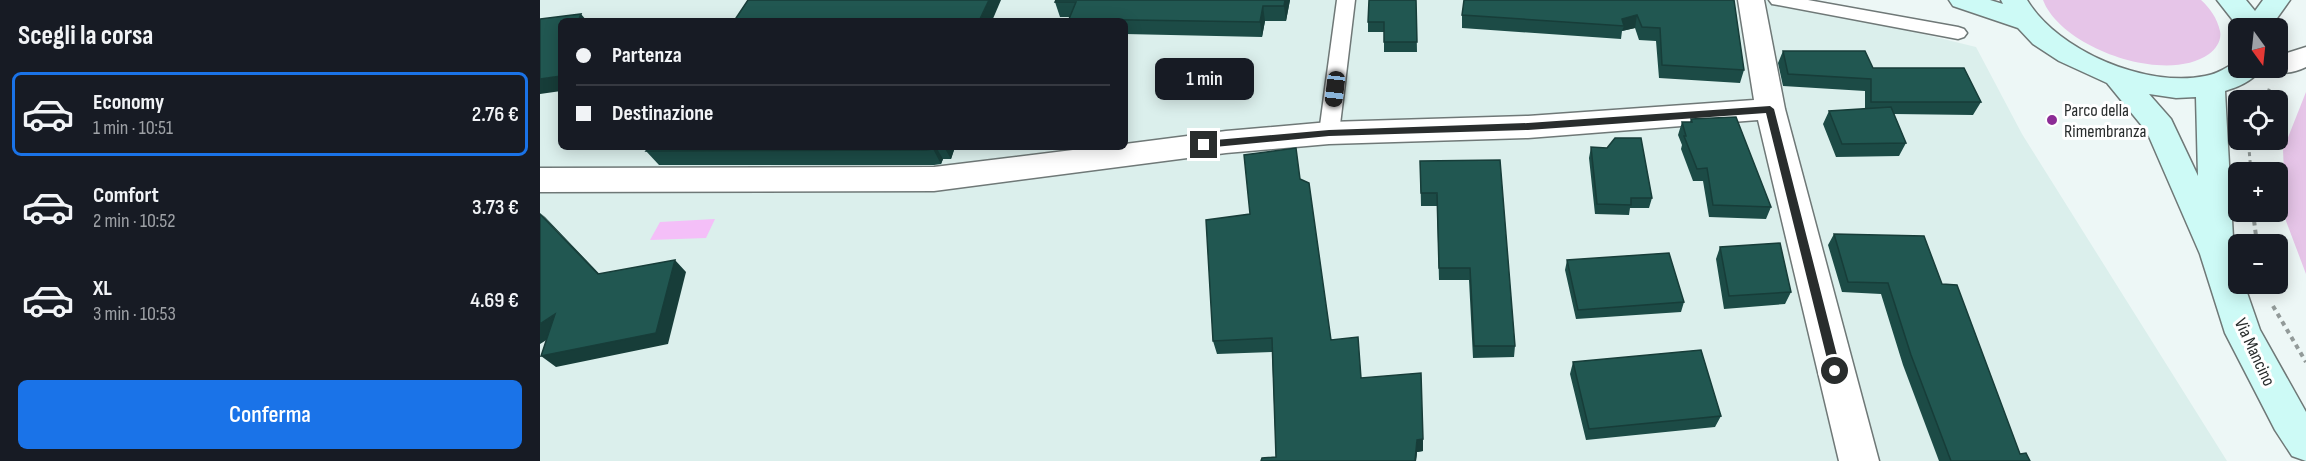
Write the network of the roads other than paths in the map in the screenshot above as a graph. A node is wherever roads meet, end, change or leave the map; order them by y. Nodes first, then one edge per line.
1 (1346, 0) edge
2 (1751, 0) edge
3 (1778, 0) edge
4 (1962, 0) edge
5 (2230, 0) edge
6 (2277, 0) edge
7 (2020, 10) edge
8 (2246, 18) edge
9 (2262, 18) edge
10 (1958, 33) dead end
11 (2306, 56) edge
12 (2288, 63) edge
13 (2118, 77) junction
14 (2232, 78) edge
15 (2210, 85) junction
16 (1770, 109) junction
17 (1329, 133) junction
18 (540, 180) edge
19 (2217, 254) junction
20 (2306, 443) edge
21 (1859, 461) edge

1 - 17 lane
2 - 16 street
3 - 10 lane
4 - 7 main road
5 - 8 main road
6 - 9 main road
7 - 13 main road
11 - 12 street
13 - 15 main road
13 - 19 main road
14 - 15 main road
15 - 19 main road
16 - 17 street
16 - 21 street
17 - 18 street
19 - 20 main road, Via Mancino

